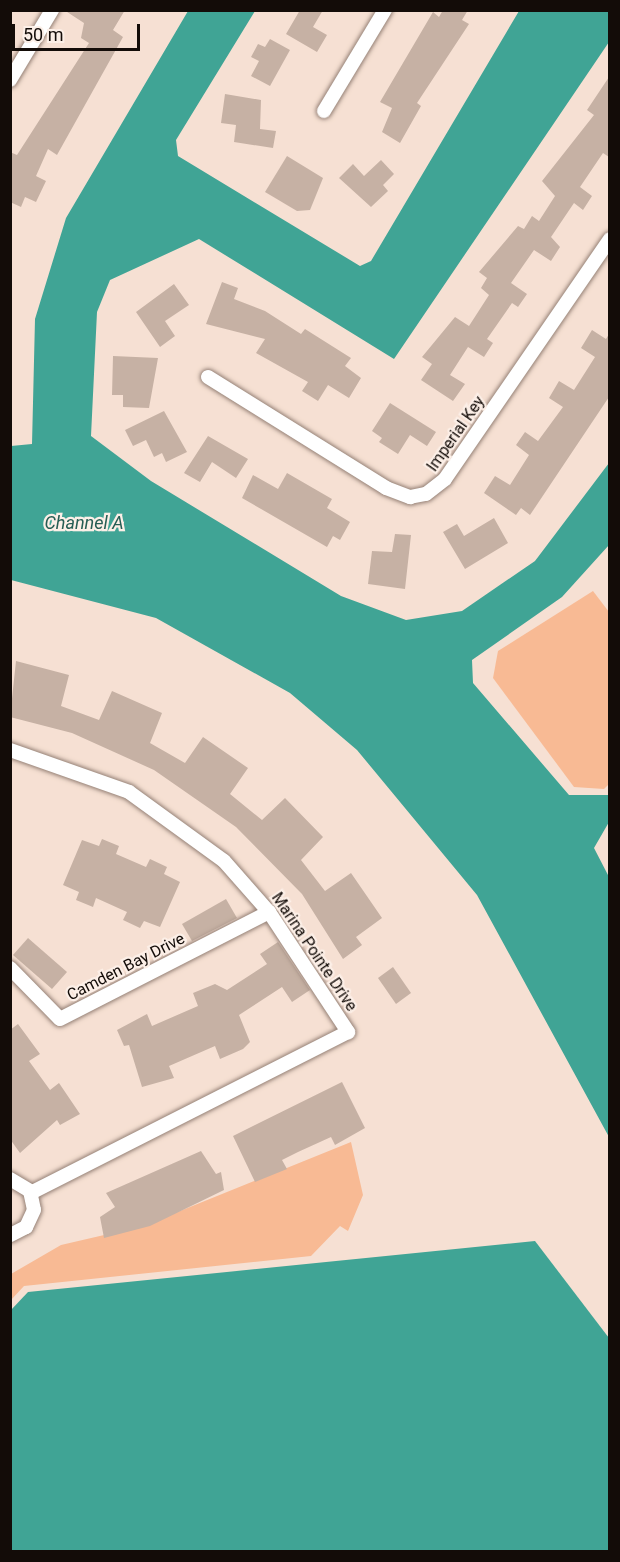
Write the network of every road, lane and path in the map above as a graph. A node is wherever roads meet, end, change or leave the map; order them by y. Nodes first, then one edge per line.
1 (52, 10) edge
2 (385, 10) edge
3 (10, 80) edge
4 (324, 111) dead end
5 (609, 239) edge
6 (208, 377) dead end
7 (10, 750) edge
8 (269, 912) junction
9 (10, 969) edge
10 (10, 1179) edge
11 (31, 1193) junction
12 (10, 1235) edge

1 - 3 street
2 - 4 street
5 - 6 street, Imperial Key
7 - 8 street, Marina Pointe Drive
8 - 9 street, Camden Bay Drive
8 - 11 street, Marina Pointe Drive
10 - 11 street
11 - 12 street

